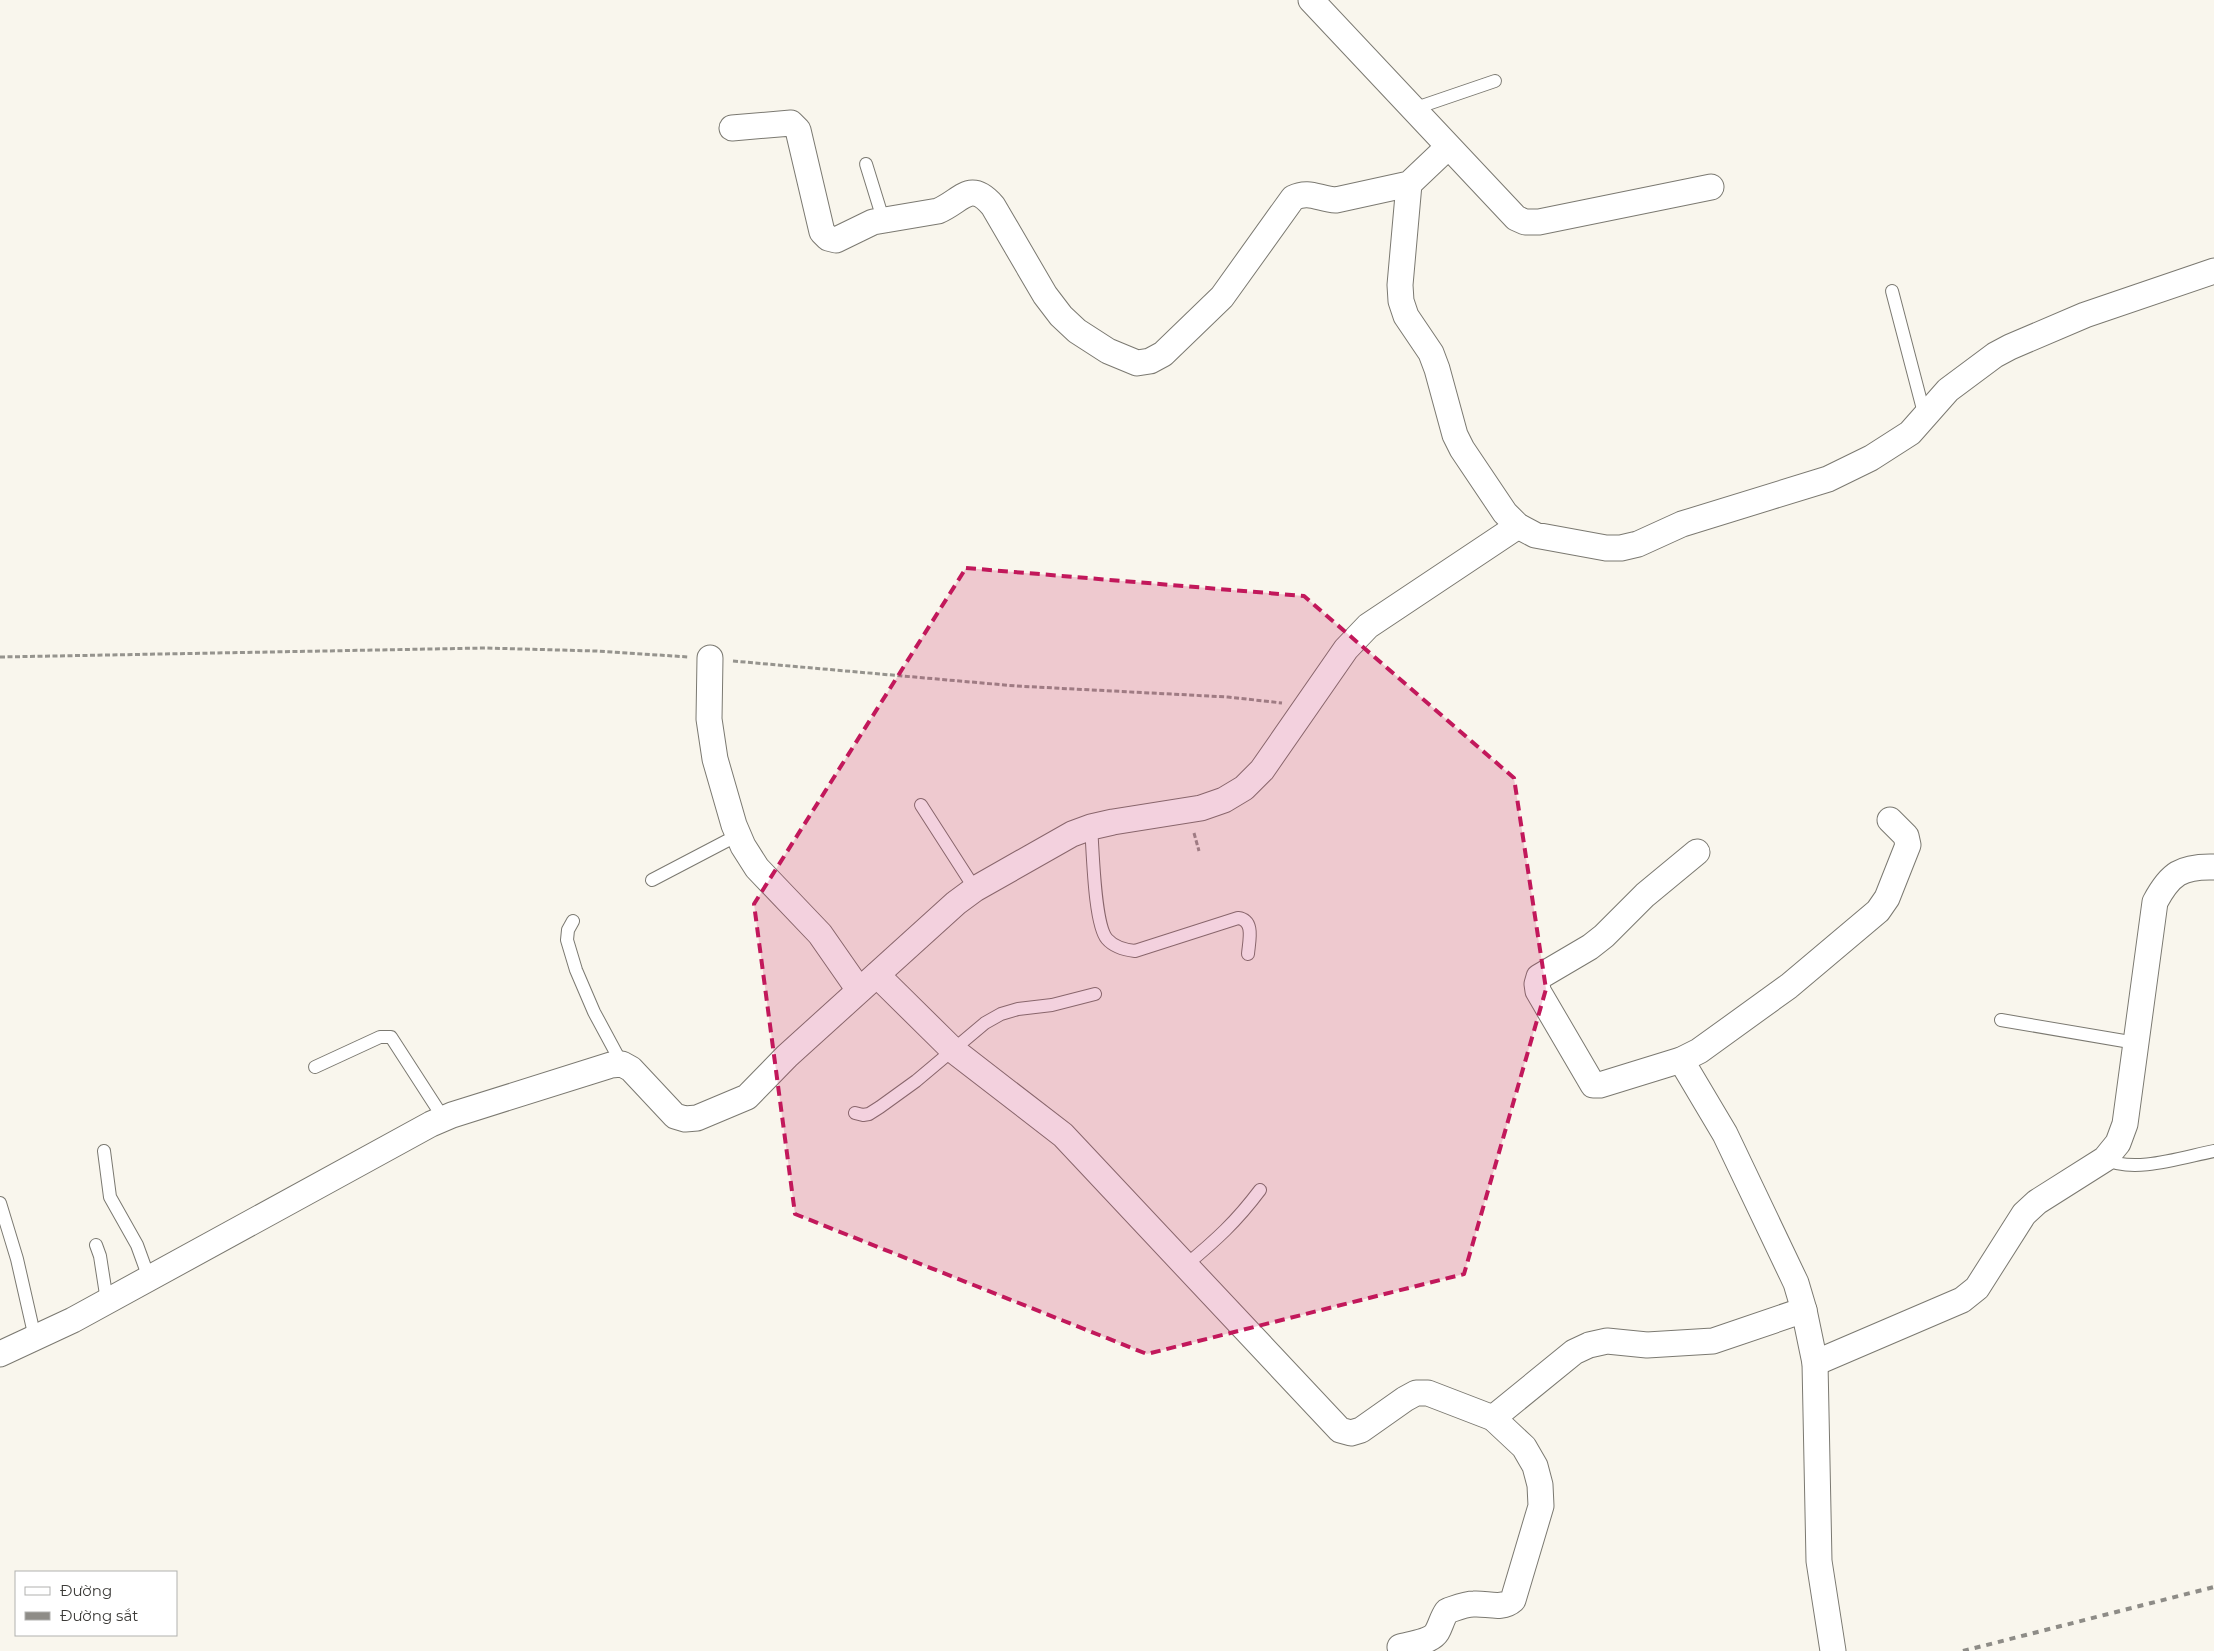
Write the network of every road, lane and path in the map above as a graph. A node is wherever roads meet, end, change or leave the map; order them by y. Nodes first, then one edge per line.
1 (1311, 0) edge
2 (1495, 82) dead end
3 (1413, 109) junction
4 (732, 128) dead end
5 (1448, 147) junction
6 (866, 164) dead end
7 (1409, 184) junction
8 (1711, 187) dead end
9 (883, 219) junction
10 (2214, 271) edge
11 (1892, 291) dead end
12 (1925, 417) junction
13 (1518, 526) junction
14 (0, 657) edge
15 (710, 658) junction
16 (1299, 718) junction
17 (921, 805) dead end
18 (1890, 820) dead end
19 (1091, 827) junction
20 (738, 835) junction
21 (1697, 852) dead end
22 (2214, 867) edge
23 (652, 880) dead end
24 (975, 889) junction
25 (573, 921) dead end
26 (1248, 954) dead end
27 (868, 982) junction
28 (1095, 994) dead end
29 (2001, 1020) dead end
30 (2136, 1044) junction
31 (953, 1050) junction
32 (1681, 1060) junction
33 (622, 1064) junction
34 (315, 1067) dead end
35 (856, 1113) dead end
36 (444, 1119) junction
37 (104, 1151) dead end
38 (2214, 1151) edge
39 (2105, 1159) junction
40 (1260, 1190) dead end
41 (0, 1203) edge
42 (96, 1245) dead end
43 (1186, 1265) junction
44 (149, 1278) junction
45 (108, 1301) junction
46 (1804, 1310) junction
47 (35, 1338) junction
48 (0, 1354) edge
49 (1814, 1363) junction
50 (1493, 1418) junction
51 (1400, 1647) dead end
52 (1833, 1651) edge

1 - 3 street
2 - 3 lane
3 - 5 street
4 - 9 street
5 - 7 street
5 - 8 street
6 - 9 lane
7 - 9 street
7 - 13 street
10 - 12 street
11 - 12 lane
12 - 13 street
13 - 16 street
14 - 15 path
15 - 16 path
15 - 20 street
16 - 19 street
17 - 24 lane
18 - 32 street
19 - 24 street
19 - 26 lane
20 - 23 lane
20 - 27 street
21 - 32 street
22 - 30 street
24 - 27 street
25 - 33 lane
27 - 31 street
27 - 33 street
28 - 31 lane
29 - 30 lane
30 - 39 street
31 - 35 lane
31 - 43 street
32 - 46 street
33 - 36 street
34 - 36 lane
36 - 44 street
37 - 44 lane
38 - 39 lane
39 - 49 street
40 - 43 lane
41 - 47 lane
42 - 45 lane
43 - 50 street
44 - 45 street
45 - 47 street
46 - 49 street
46 - 50 street
47 - 48 street
49 - 52 street
50 - 51 street

